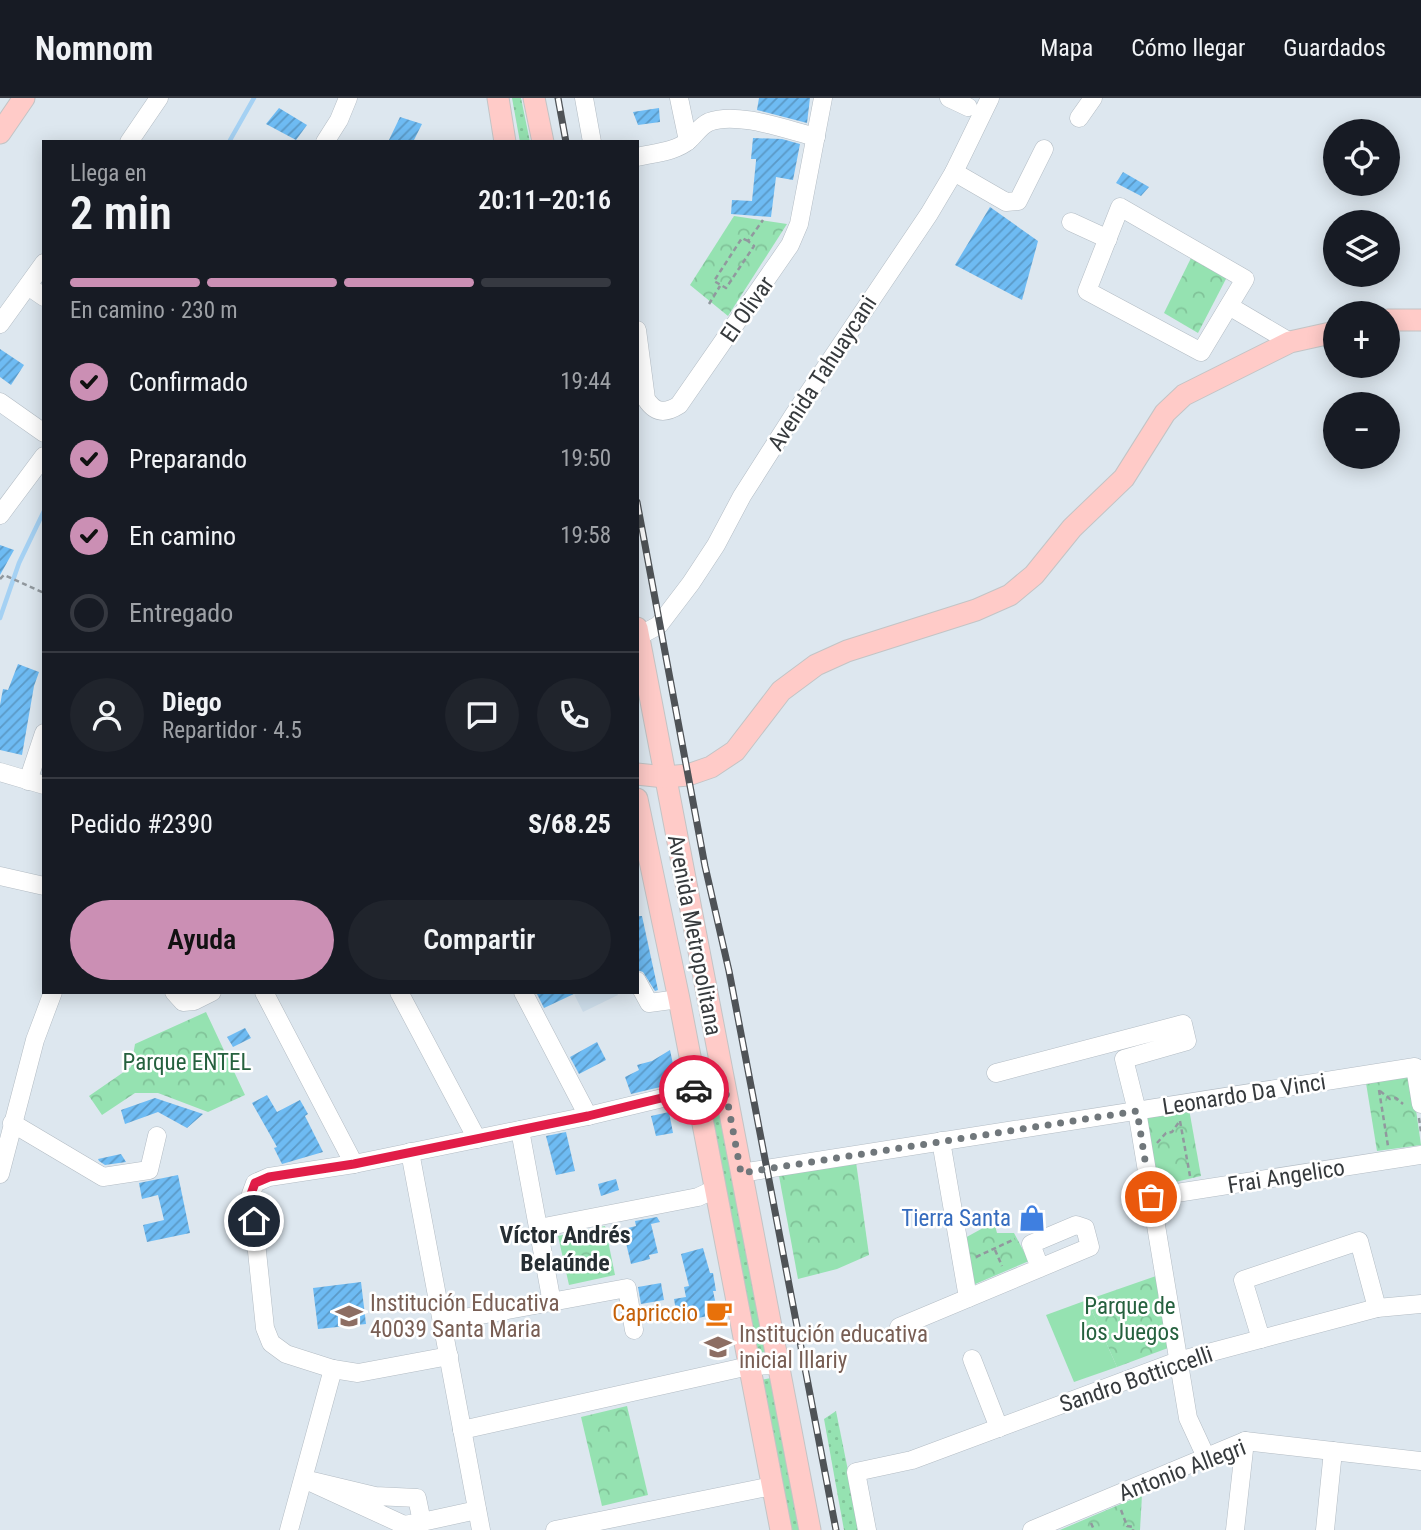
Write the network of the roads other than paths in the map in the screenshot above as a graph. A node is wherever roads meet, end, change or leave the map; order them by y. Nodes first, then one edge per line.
1 (24, 98) edge
2 (159, 98) edge
3 (348, 98) edge
4 (498, 98) edge
5 (534, 98) edge
6 (583, 98) edge
7 (679, 98) edge
8 (823, 98) edge
9 (949, 98) edge
10 (990, 98) edge
11 (1093, 98) edge
12 (968, 107) dead end
13 (1079, 118) dead end
14 (0, 133) edge
15 (816, 137) junction
16 (130, 140) edge
17 (325, 140) edge
18 (505, 140) edge
19 (543, 140) edge
20 (592, 140) edge
21 (688, 141) junction
22 (1044, 149) dead end
23 (639, 156) edge
24 (954, 172) junction
25 (1071, 222) dead end
26 (1108, 239) junction
27 (42, 266) edge
28 (27, 286) junction
29 (42, 296) edge
30 (1229, 306) junction
31 (1400, 320) edge
32 (1421, 320) edge
33 (0, 324) edge
34 (1323, 335) edge
35 (1290, 342) junction
36 (639, 345) edge
37 (0, 402) edge
38 (42, 432) edge
39 (42, 459) edge
40 (0, 515) edge
41 (639, 632) edge
42 (639, 637) edge
43 (42, 740) edge
44 (0, 772) edge
45 (639, 774) edge
46 (665, 777) junction
47 (31, 781) edge
48 (639, 809) edge
49 (0, 876) edge
50 (42, 886) edge
51 (639, 985) edge
52 (52, 994) edge
53 (176, 994) edge
54 (208, 994) edge
55 (265, 994) edge
56 (400, 994) edge
57 (524, 994) edge
58 (678, 999) junction
59 (996, 1073) dead end
60 (725, 1088) junction
61 (696, 1090) junction
62 (1414, 1105) edge
63 (1137, 1111) junction
64 (588, 1116) junction
65 (12, 1123) junction
66 (520, 1130) junction
67 (157, 1136) dead end
68 (477, 1139) junction
69 (941, 1141) junction
70 (410, 1152) junction
71 (1421, 1155) edge
72 (354, 1164) junction
73 (741, 1173) junction
74 (0, 1174) edge
75 (715, 1189) junction
76 (1151, 1197) junction
77 (539, 1228) junction
78 (1040, 1268) dead end
79 (968, 1298) junction
80 (552, 1303) junction
81 (1421, 1304) edge
82 (1377, 1308) junction
83 (442, 1322) junction
84 (899, 1327) dead end
85 (634, 1330) dead end
86 (1261, 1339) junction
87 (449, 1356) junction
88 (972, 1359) dead end
89 (1178, 1361) junction
90 (749, 1366) junction
91 (778, 1366) junction
92 (334, 1369) junction
93 (999, 1428) junction
94 (462, 1430) junction
95 (1245, 1441) junction
96 (1333, 1451) junction
97 (1206, 1457) junction
98 (1421, 1461) edge
99 (304, 1479) junction
100 (772, 1486) junction
101 (477, 1510) junction
102 (422, 1522) junction
103 (454, 1523) edge
104 (289, 1530) edge
105 (481, 1530) edge
106 (555, 1530) edge
107 (781, 1530) edge
108 (810, 1530) edge
109 (867, 1530) edge
110 (1032, 1530) edge
111 (1235, 1530) edge
112 (1325, 1530) edge

1 - 14 main road
2 - 16 street
3 - 17 street
4 - 18 main road
5 - 19 main road
6 - 20 street
7 - 21 street
8 - 15 street, El Olivar
9 - 12 street
10 - 24 street, Avenida Tahuaycani
11 - 13 street
15 - 21 street
15 - 36 street, El Olivar
21 - 23 street
22 - 24 street
24 - 41 street, Avenida Tahuaycani
25 - 26 street
26 - 30 street
26 - 30 street
27 - 28 street
28 - 29 street
28 - 33 street
30 - 35 street
31 - 32 main road
34 - 35 main road
35 - 46 main road
37 - 38 street
39 - 40 street
42 - 46 main road, Avenida Metropolitana
43 - 47 street
44 - 47 street
45 - 46 main road
46 - 60 main road, Avenida Metropolitana
48 - 58 main road, Avenida Metropolitana
49 - 50 street
51 - 58 street
52 - 65 street
53 - 54 street
55 - 72 street
56 - 68 street
57 - 64 street
58 - 61 main road, Avenida Metropolitana
59 - 63 street
60 - 61 street
60 - 73 main road, Avenida Metropolitana
61 - 64 street
61 - 75 main road, Avenida Metropolitana
62 - 63 street, Leonardo Da Vinci
63 - 69 street, Leonardo Da Vinci
63 - 76 street
64 - 66 street
65 - 67 street
65 - 74 street
66 - 68 street
66 - 77 street
68 - 70 street
69 - 73 street, Leonardo Da Vinci
69 - 79 street
70 - 72 street
70 - 83 street
71 - 76 street, Frai Angelico
72 - 92 street
73 - 91 main road, Avenida Metropolitana
75 - 77 street
75 - 90 main road, Avenida Metropolitana
76 - 89 street
77 - 80 street
78 - 79 street
79 - 84 street
80 - 83 street
80 - 85 street
81 - 82 street, Sandro Botticcelli
82 - 86 street, Sandro Botticcelli
82 - 86 street
83 - 87 street
86 - 89 street, Sandro Botticcelli
87 - 92 street
87 - 94 street
88 - 93 street
89 - 93 street, Sandro Botticcelli
89 - 97 street
90 - 91 street
90 - 94 street
90 - 100 main road, Avenida Metropolitana
91 - 108 main road, Avenida Metropolitana
92 - 99 street
93 - 109 street, Sandro Botticcelli
94 - 101 street
95 - 96 street, Antonio Allegri
95 - 97 street, Antonio Allegri
95 - 111 street
96 - 98 street, Antonio Allegri
96 - 112 street
97 - 110 street, Antonio Allegri
99 - 102 street
99 - 102 street
99 - 104 street
100 - 106 street
100 - 107 main road, Avenida Metropolitana
101 - 103 street
101 - 105 street
102 - 103 street

